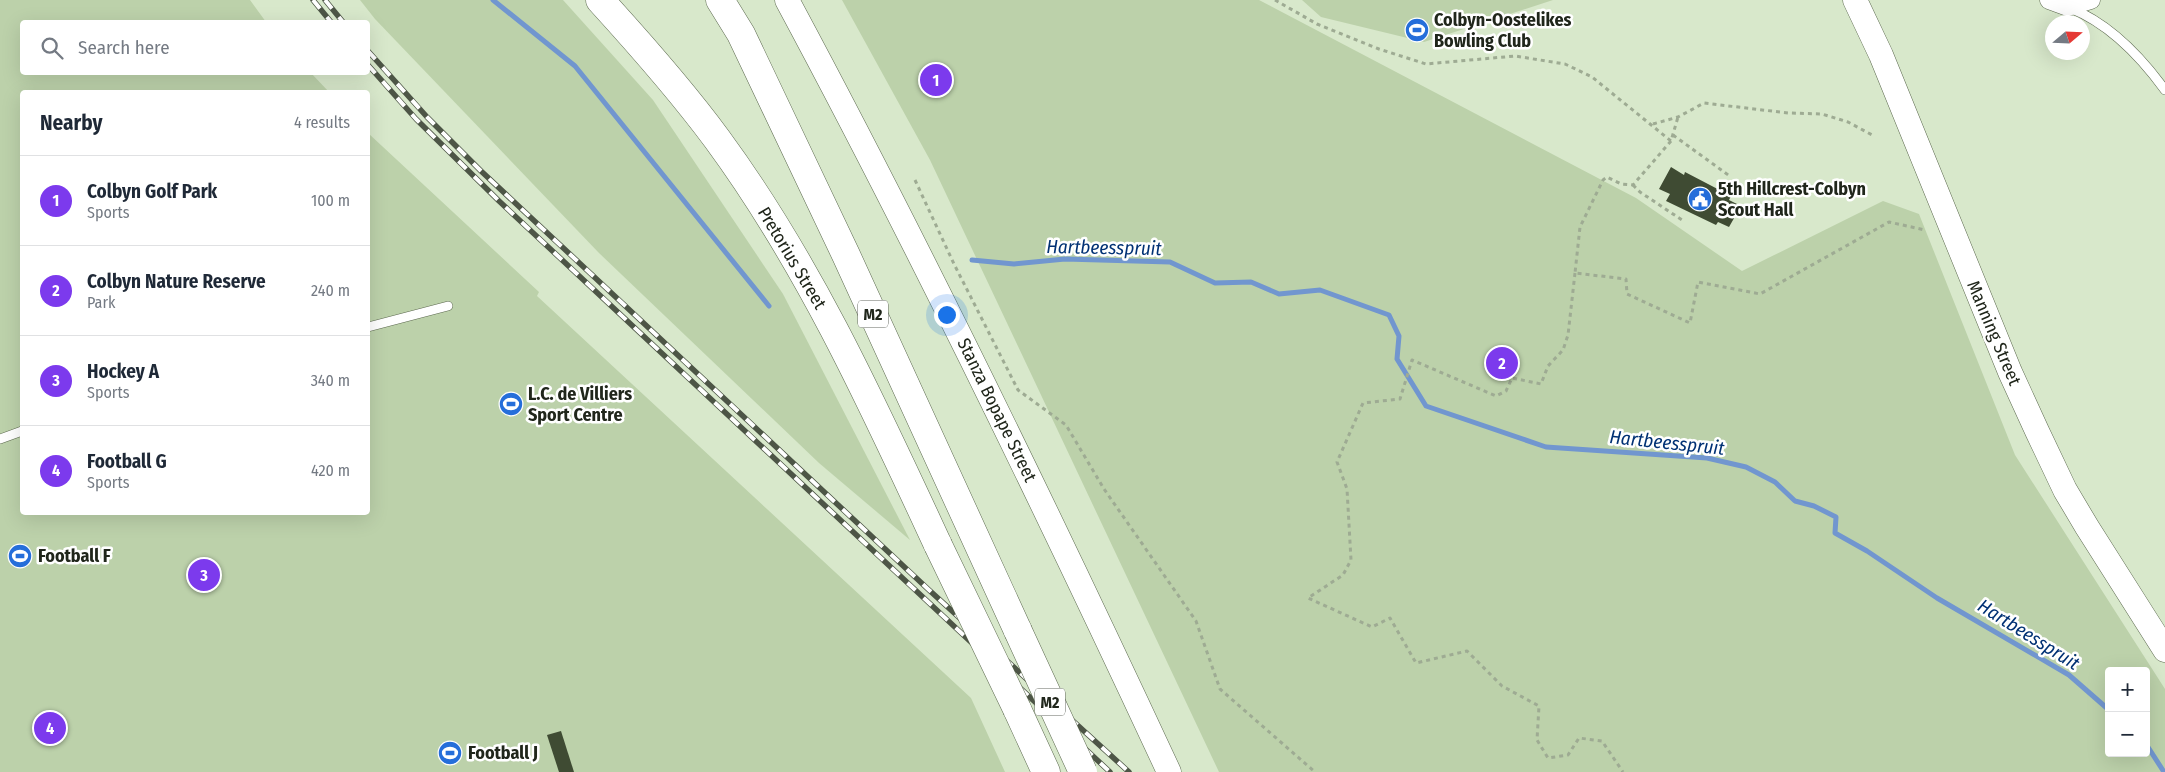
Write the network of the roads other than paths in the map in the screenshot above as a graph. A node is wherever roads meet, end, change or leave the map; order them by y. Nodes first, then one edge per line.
1 (600, 0) edge
2 (720, 0) edge
3 (787, 0) edge
4 (1855, 0) edge
5 (2049, 0) edge
6 (2091, 0) edge
7 (2068, 7) junction
8 (2165, 90) edge
9 (448, 306) dead end
10 (370, 326) edge
11 (20, 433) edge
12 (0, 439) edge
13 (2165, 650) edge
14 (1046, 772) edge
15 (1083, 772) edge
16 (1169, 772) edge

1 - 14 main road, Pretorius Street / M2, bridge
2 - 15 main road, M2, bridge
3 - 16 main road, Stanza Bopape Street
4 - 13 main road, Manning Street
5 - 7 street
6 - 7 street
7 - 8 lane
9 - 10 lane
11 - 12 lane

